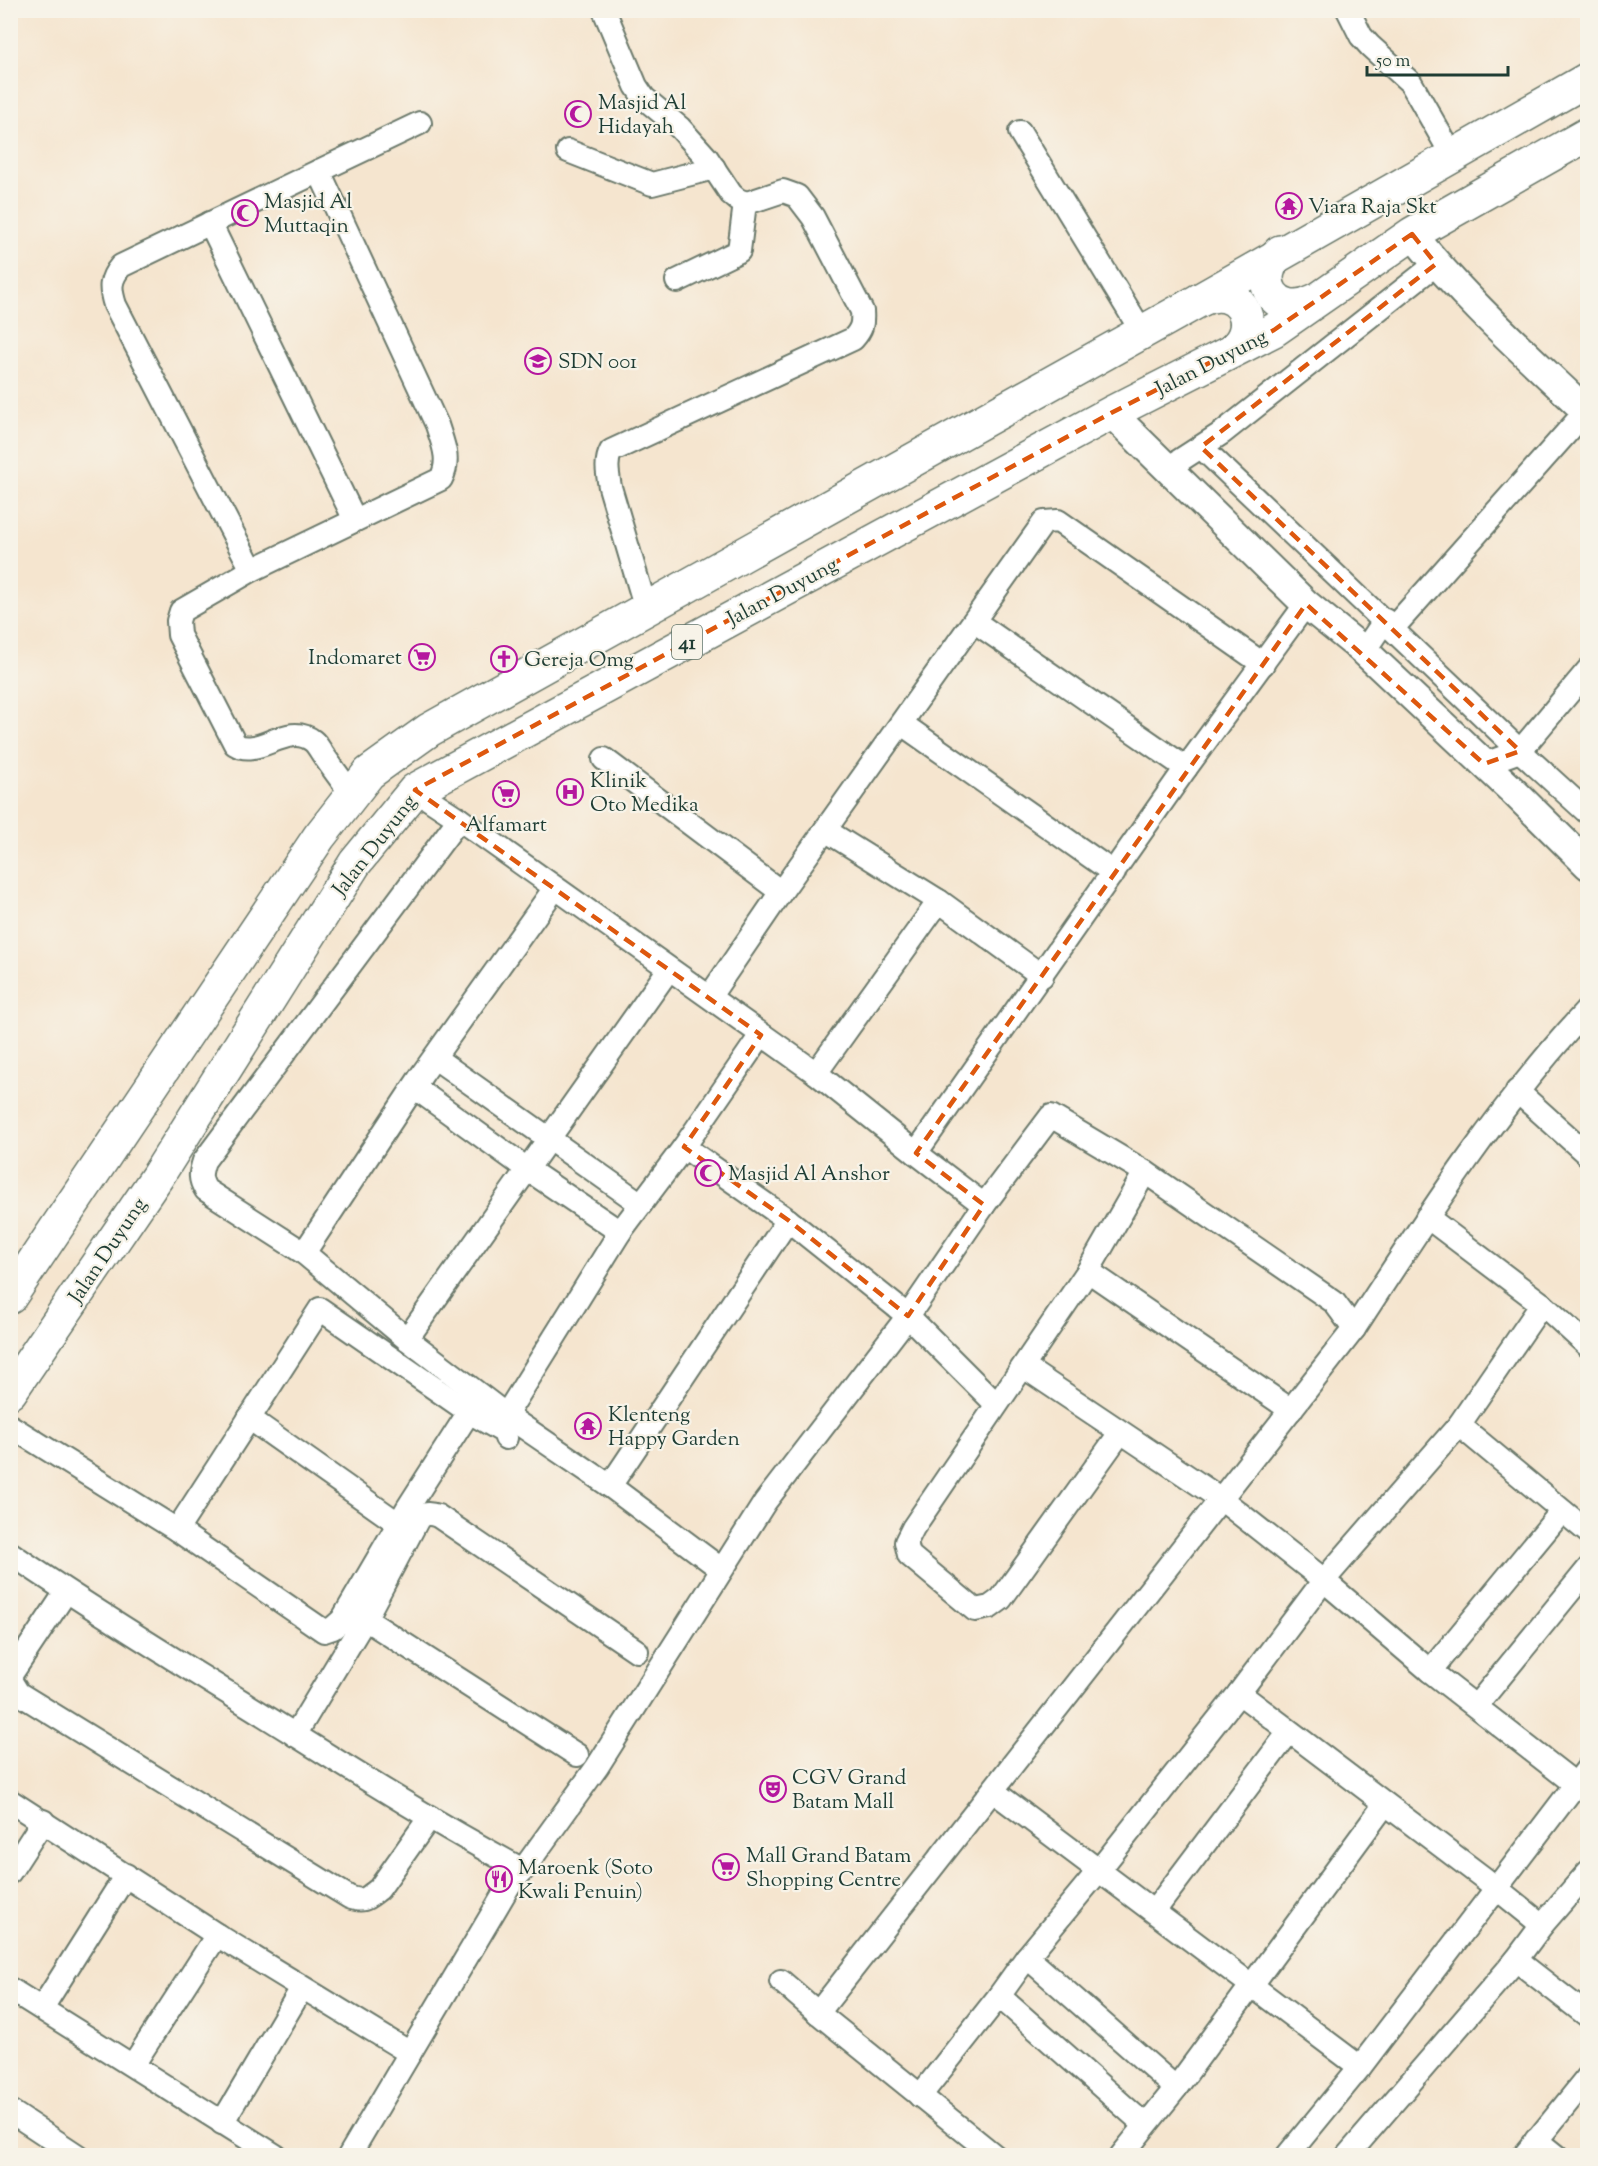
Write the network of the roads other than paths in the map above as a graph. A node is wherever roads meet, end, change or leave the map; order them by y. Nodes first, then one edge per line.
1 (604, 10) edge
2 (1348, 10) edge
3 (1587, 79) edge
4 (420, 123) dead end
5 (1020, 132) dead end
6 (1587, 134) edge
7 (568, 151) dead end
8 (1452, 155) junction
9 (714, 168) junction
10 (319, 171) junction
11 (746, 203) junction
12 (210, 223) junction
13 (1412, 234) junction
14 (1280, 252) junction
15 (1436, 264) junction
16 (677, 281) dead end
17 (1200, 300) junction
18 (1314, 301) junction
19 (1142, 332) junction
20 (1233, 350) junction
21 (1587, 412) edge
22 (1111, 413) junction
23 (1201, 447) junction
24 (1168, 468) junction
25 (355, 520) junction
26 (252, 570) junction
27 (1306, 604) junction
28 (646, 609) junction
29 (975, 622) junction
30 (1389, 624) junction
31 (1364, 651) junction
32 (1263, 664) junction
33 (1587, 670) edge
34 (902, 724) junction
35 (1520, 751) junction
36 (604, 759) dead end
37 (1484, 764) junction
38 (1186, 768) junction
39 (415, 790) junction
40 (352, 795) junction
41 (1587, 813) edge
42 (459, 819) junction
43 (825, 830) junction
44 (1587, 865) edge
45 (1114, 873) junction
46 (555, 888) junction
47 (782, 892) junction
48 (939, 901) junction
49 (669, 969) junction
50 (1042, 976) junction
51 (710, 996) junction
52 (1585, 1017) edge
53 (761, 1035) junction
54 (435, 1058) junction
55 (816, 1073) junction
56 (414, 1087) junction
57 (1517, 1091) junction
58 (548, 1139) junction
59 (684, 1147) junction
60 (916, 1153) junction
61 (1587, 1155) edge
62 (527, 1169) junction
63 (1144, 1172) junction
64 (641, 1204) junction
65 (984, 1204) junction
66 (1427, 1216) junction
67 (788, 1220) junction
68 (620, 1233) junction
69 (304, 1253) junction
70 (1088, 1271) junction
71 (10, 1297) edge
72 (1542, 1304) junction
73 (908, 1316) junction
74 (1354, 1329) junction
75 (406, 1339) junction
76 (1587, 1346) edge
77 (1024, 1367) junction
78 (10, 1392) edge
79 (996, 1404) junction
80 (1291, 1410) junction
81 (469, 1412) junction
82 (506, 1415) junction
83 (249, 1418) junction
84 (1459, 1425) junction
85 (10, 1426) edge
86 (1120, 1433) junction
87 (506, 1438) dead end
88 (610, 1486) junction
89 (1221, 1499) junction
90 (1562, 1511) junction
91 (399, 1524) junction
92 (177, 1530) junction
93 (1587, 1533) edge
94 (10, 1553) edge
95 (722, 1569) junction
96 (1587, 1569) edge
97 (1324, 1581) junction
98 (66, 1592) junction
99 (365, 1619) junction
100 (637, 1651) dead end
101 (1430, 1671) junction
102 (10, 1680) edge
103 (1239, 1693) junction
104 (1477, 1705) junction
105 (1289, 1732) junction
106 (295, 1735) junction
107 (577, 1755) dead end
108 (1581, 1776) edge
109 (993, 1791) junction
110 (10, 1801) edge
111 (1385, 1804) junction
112 (430, 1817) junction
113 (43, 1821) junction
114 (1100, 1869) junction
115 (523, 1870) junction
116 (10, 1872) edge
117 (1587, 1872) edge
118 (126, 1875) junction
119 (1499, 1890) junction
120 (1155, 1910) junction
121 (1537, 1920) junction
122 (217, 1935) junction
123 (1027, 1957) junction
124 (1516, 1960) junction
125 (782, 1981) dead end
126 (1253, 1986) junction
127 (302, 1988) junction
128 (10, 1989) edge
129 (999, 1996) junction
130 (42, 2008) junction
131 (818, 2013) junction
132 (1587, 2016) edge
133 (410, 2053) junction
134 (134, 2065) junction
135 (1360, 2067) junction
136 (1587, 2077) edge
137 (1176, 2088) junction
138 (920, 2096) junction
139 (10, 2111) edge
140 (222, 2123) junction
141 (1145, 2125) junction
142 (1530, 2148) edge
143 (1348, 2155) edge
144 (78, 2156) edge
145 (276, 2156) edge
146 (349, 2156) edge
147 (995, 2156) edge
148 (1120, 2156) edge
149 (1287, 2156) edge
150 (1556, 2156) edge

1 - 9 street
2 - 8 street
3 - 8 highway, 41
4 - 10 street
5 - 19 street
6 - 13 highway, Jalan Duyung / 41
7 - 9 street
8 - 14 highway, 41
9 - 11 street
10 - 12 street
10 - 25 street
11 - 16 street
11 - 28 street
12 - 25 street
12 - 26 street
13 - 15 street
13 - 18 highway, Jalan Duyung / 41
14 - 17 highway, 41
14 - 18 highway
15 - 21 street
15 - 23 street
17 - 19 highway, 41
17 - 20 highway
18 - 20 highway, Jalan Duyung / 41
19 - 28 highway, 41
20 - 22 highway, Jalan Duyung / 41
21 - 30 street
22 - 24 street
22 - 39 highway, Jalan Duyung / 41
23 - 24 street
23 - 30 street
24 - 27 street
25 - 26 street
26 - 40 street
27 - 31 street
27 - 32 street
28 - 40 highway, 41
29 - 32 street
29 - 34 street
29 - 38 street
30 - 31 street
30 - 35 street
31 - 37 street
32 - 38 street
33 - 35 street
34 - 43 street
34 - 45 street
35 - 37 street
35 - 41 street
36 - 47 street
37 - 44 street
38 - 45 street
39 - 42 street
39 - 78 highway, Jalan Duyung / 41
40 - 71 highway, 41
42 - 46 street
42 - 69 street
43 - 47 street
43 - 48 street
45 - 50 street
46 - 49 street
46 - 54 street
47 - 51 street
48 - 50 street
48 - 55 street
49 - 51 street
49 - 58 street
50 - 60 street
51 - 53 street
52 - 57 street
53 - 55 street
53 - 59 street
54 - 56 street
54 - 58 street
55 - 60 street
56 - 62 street
56 - 69 street
57 - 61 street
57 - 66 street
58 - 62 street
58 - 64 street
59 - 64 street
59 - 67 street
60 - 65 street
62 - 68 street
62 - 75 street
63 - 65 street
63 - 70 street
63 - 74 street
64 - 68 street
65 - 73 street
66 - 72 street
66 - 74 street
67 - 73 street
67 - 88 street
68 - 82 street
69 - 75 street
70 - 77 street
70 - 80 street
72 - 76 street
72 - 84 street
73 - 79 street
73 - 95 street
74 - 80 street
75 - 82 street
77 - 79 street
77 - 86 street
79 - 86 street
80 - 89 street
81 - 83 street
81 - 87 street
81 - 91 street
82 - 88 street
83 - 91 street
83 - 92 street
84 - 90 street
84 - 97 street
85 - 92 street
86 - 89 street
88 - 95 street
89 - 97 street
89 - 109 street
90 - 93 street
90 - 101 street
91 - 92 street
94 - 98 street
95 - 115 street
96 - 104 street
97 - 101 street
97 - 103 street
98 - 102 street
98 - 106 street
99 - 100 street
99 - 106 street
99 - 107 street
101 - 104 street
102 - 112 street
103 - 105 street
103 - 114 street
104 - 108 street
105 - 111 street
105 - 120 street
106 - 112 street
108 - 119 street
109 - 114 street
109 - 131 street
110 - 113 street
111 - 119 street
111 - 126 street
112 - 115 street
113 - 116 street
113 - 118 street
114 - 120 street
114 - 123 street
115 - 133 street
117 - 121 street
118 - 122 street
118 - 130 street
119 - 121 street
119 - 135 street
120 - 126 street
121 - 124 street
122 - 127 street
122 - 134 street
123 - 129 street
123 - 137 street
124 - 132 street
124 - 143 street
125 - 131 street
126 - 135 street
126 - 137 street
127 - 133 street
127 - 140 street
128 - 130 street
129 - 138 street
129 - 141 street
130 - 134 street
131 - 138 street
133 - 146 street
134 - 140 street
135 - 149 street
136 - 142 street
137 - 141 street
138 - 147 street
139 - 144 street
140 - 145 street
141 - 148 street
142 - 150 street

